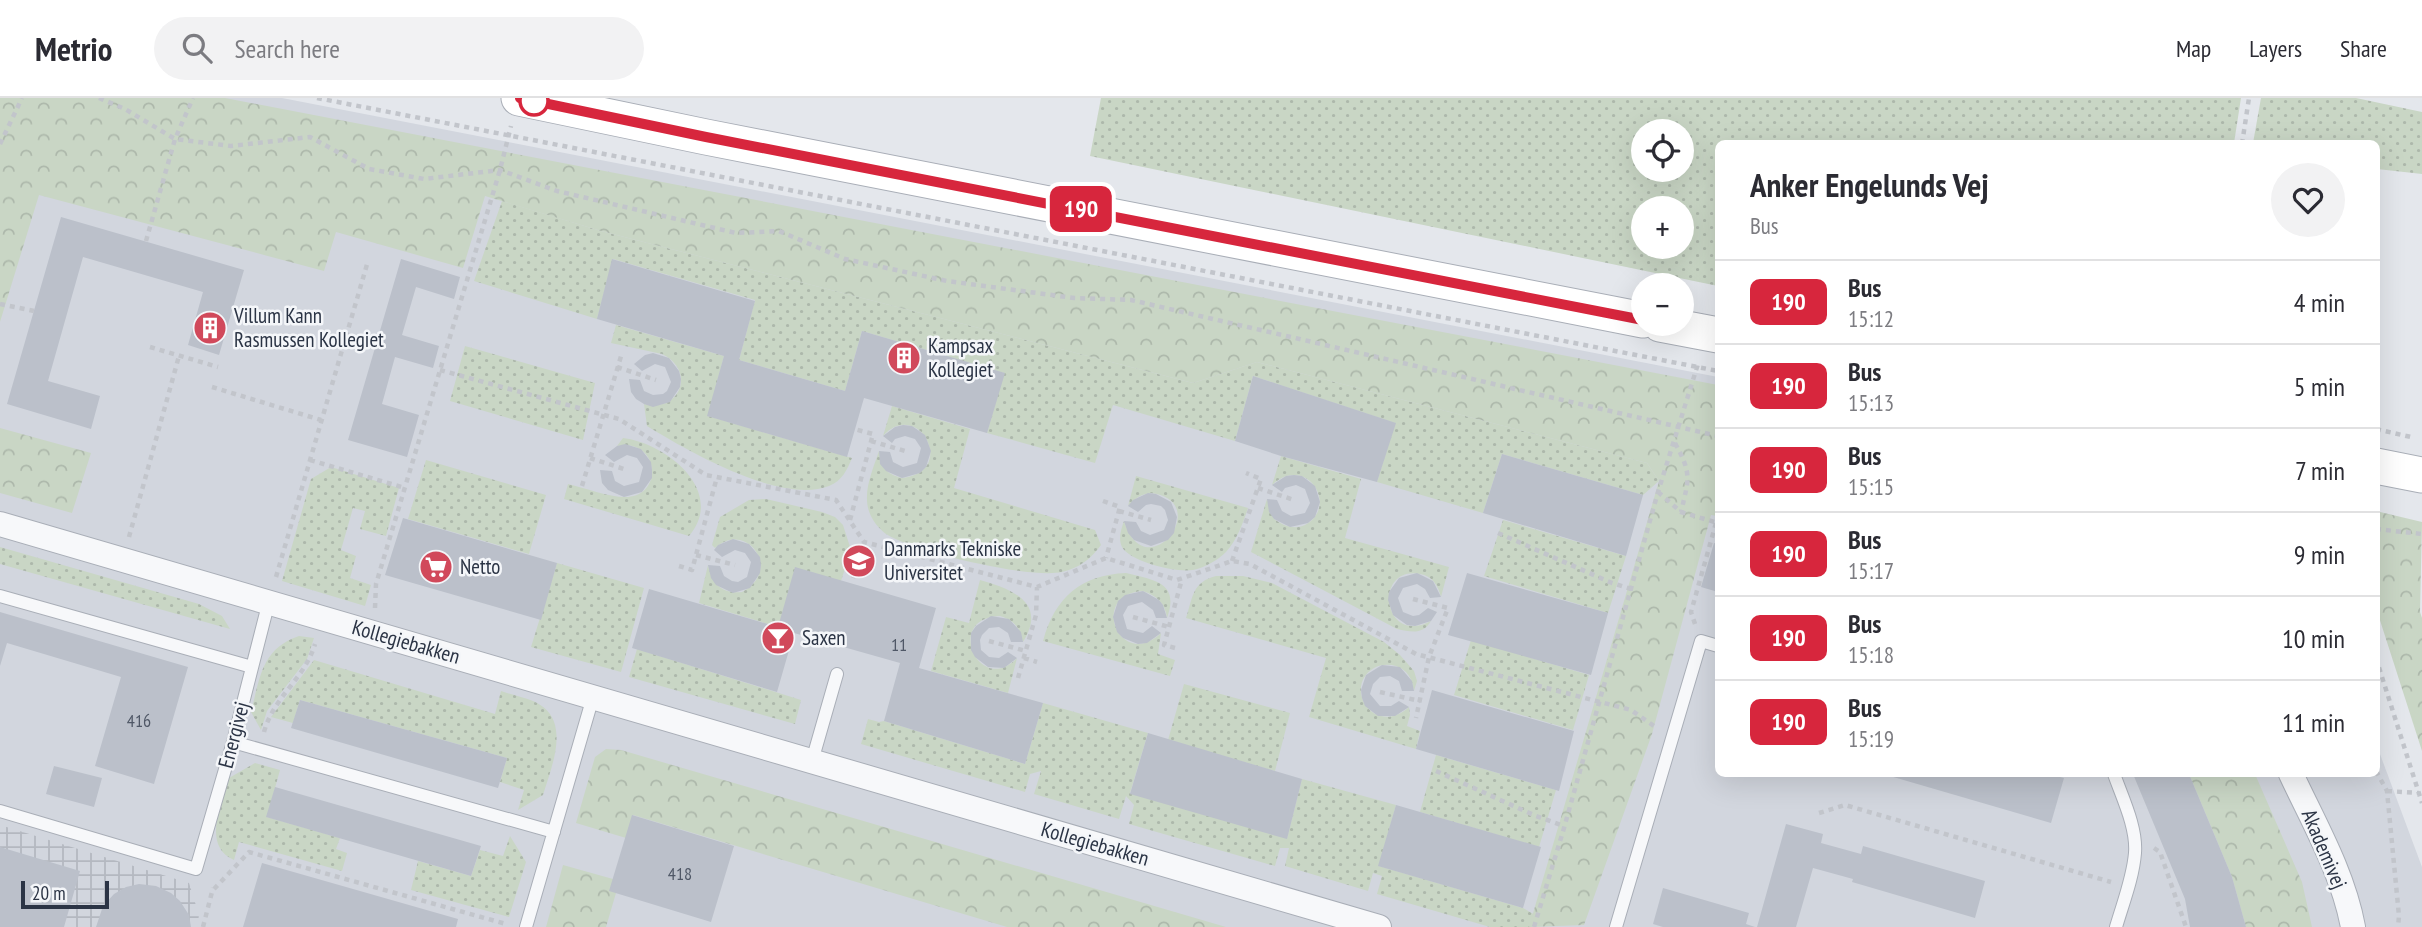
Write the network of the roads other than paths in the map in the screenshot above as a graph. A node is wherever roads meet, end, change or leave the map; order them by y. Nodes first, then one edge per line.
1 (516, 111) edge
2 (1631, 318) edge
3 (1694, 331) edge
4 (1712, 334) edge
5 (2380, 467) edge
6 (2422, 475) edge
7 (0, 524) edge
8 (0, 596) edge
9 (269, 601) junction
10 (1715, 645) edge
11 (252, 667) junction
12 (837, 674) dead end
13 (593, 697) junction
14 (233, 742) junction
15 (812, 761) junction
16 (2115, 777) edge
17 (2292, 777) edge
18 (0, 811) edge
19 (554, 832) junction
20 (1328, 920) edge
21 (526, 927) edge
22 (1378, 927) edge
23 (1616, 927) edge
24 (2116, 927) edge
25 (2353, 927) edge

1 - 2 street
3 - 4 street
5 - 6 street
7 - 9 street, Kollegiebakken
8 - 11 lane
9 - 11 lane, Energivej
9 - 13 street, Kollegiebakken
10 - 23 lane
11 - 14 lane, Energivej
12 - 15 lane
13 - 15 street, Kollegiebakken
13 - 19 lane
14 - 18 lane, Energivej
14 - 19 lane
15 - 20 street, Kollegiebakken
16 - 24 lane
17 - 25 street, Akademivej
19 - 21 lane
20 - 22 street, Kollegiebakken

